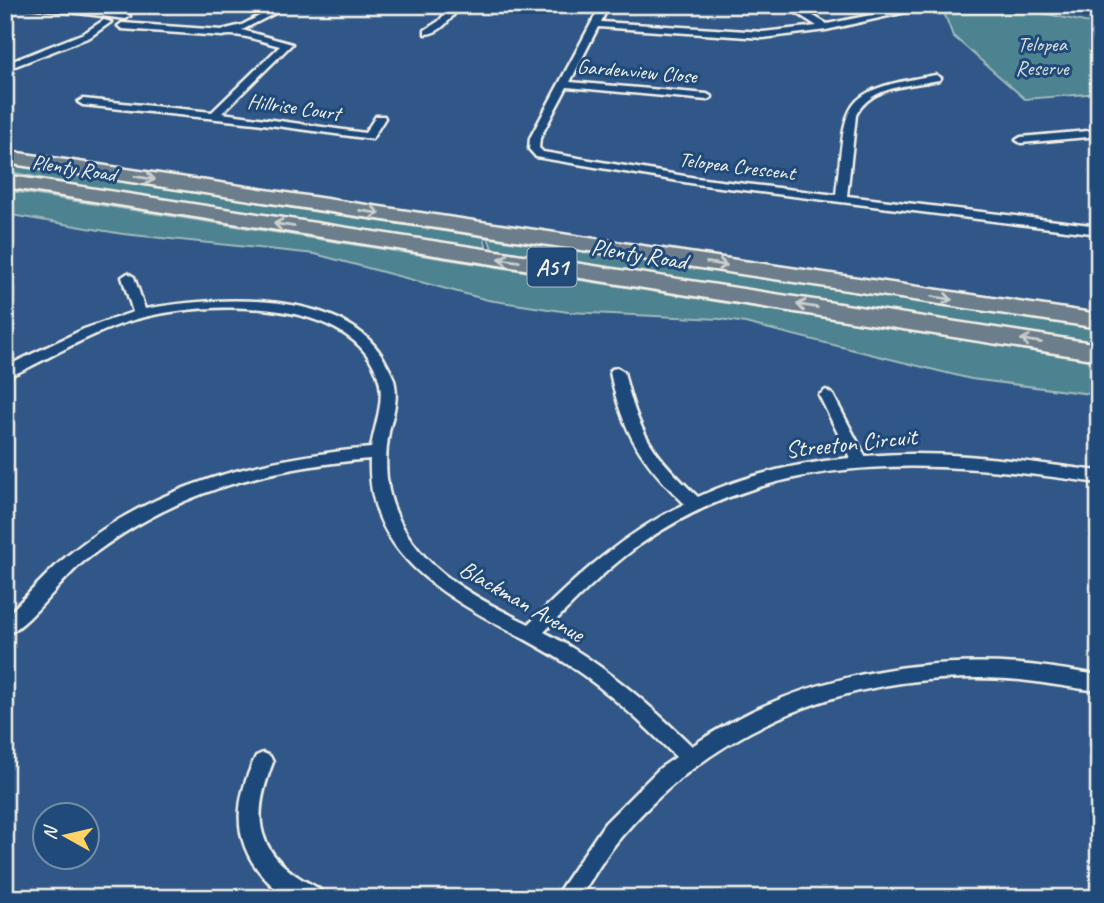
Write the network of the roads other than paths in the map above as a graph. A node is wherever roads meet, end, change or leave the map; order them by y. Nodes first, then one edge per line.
1 (13, 5) edge
2 (287, 5) edge
3 (457, 5) edge
4 (605, 5) edge
5 (788, 5) edge
6 (933, 5) edge
7 (5, 7) edge
8 (92, 12) junction
9 (126, 16) junction
10 (137, 20) junction
11 (108, 22) junction
12 (595, 24) junction
13 (120, 26) junction
14 (826, 27) junction
15 (158, 29) junction
16 (236, 31) junction
17 (428, 32) dead end
18 (87, 35) junction
19 (30, 59) junction
20 (5, 67) edge
21 (5, 75) edge
22 (936, 78) dead end
23 (563, 84) junction
24 (96, 93) dead end
25 (707, 97) dead end
26 (214, 116) junction
27 (380, 118) dead end
28 (1099, 133) edge
29 (1021, 140) dead end
30 (5, 157) edge
31 (5, 181) edge
32 (841, 199) junction
33 (1099, 230) edge
34 (128, 277) dead end
35 (139, 314) junction
36 (1099, 321) edge
37 (1099, 352) edge
38 (617, 372) dead end
39 (5, 373) edge
40 (826, 395) dead end
41 (377, 453) junction
42 (860, 462) junction
43 (1099, 477) edge
44 (696, 505) junction
45 (5, 628) edge
46 (532, 634) junction
47 (1099, 683) edge
48 (689, 757) junction
49 (263, 762) dead end
50 (314, 898) edge
51 (565, 898) edge

1 - 7 street
1 - 8 street
2 - 16 street
3 - 17 street
4 - 12 street, Telopea Crescent
5 - 14 street
6 - 14 street
8 - 9 street
8 - 11 street
9 - 10 street
9 - 11 street
10 - 13 street
10 - 15 street
11 - 13 street
11 - 18 street
12 - 14 street
12 - 23 street, Telopea Crescent
13 - 15 street
13 - 18 street
15 - 16 street
16 - 26 street, Hillrise Court
18 - 19 street
19 - 20 street
19 - 21 street
22 - 32 street
23 - 25 street, Gardenview Close
23 - 32 street, Telopea Crescent
24 - 26 street, Hillrise Court
26 - 27 street, Hillrise Court
28 - 29 street
30 -> 36 highway, Plenty Road / A51
37 -> 31 highway, Plenty Road / A51
32 - 33 street, Telopea Crescent
34 - 35 street
35 - 39 street, Blackman Avenue
35 - 41 street, Blackman Avenue
38 - 44 street
40 - 42 street
41 - 45 street
41 - 46 street, Blackman Avenue
42 - 43 street, Streeton Circuit
42 - 44 street, Streeton Circuit
44 - 46 street, Streeton Circuit
46 - 48 street, Blackman Avenue
47 - 48 street
48 - 51 street
49 - 50 street

